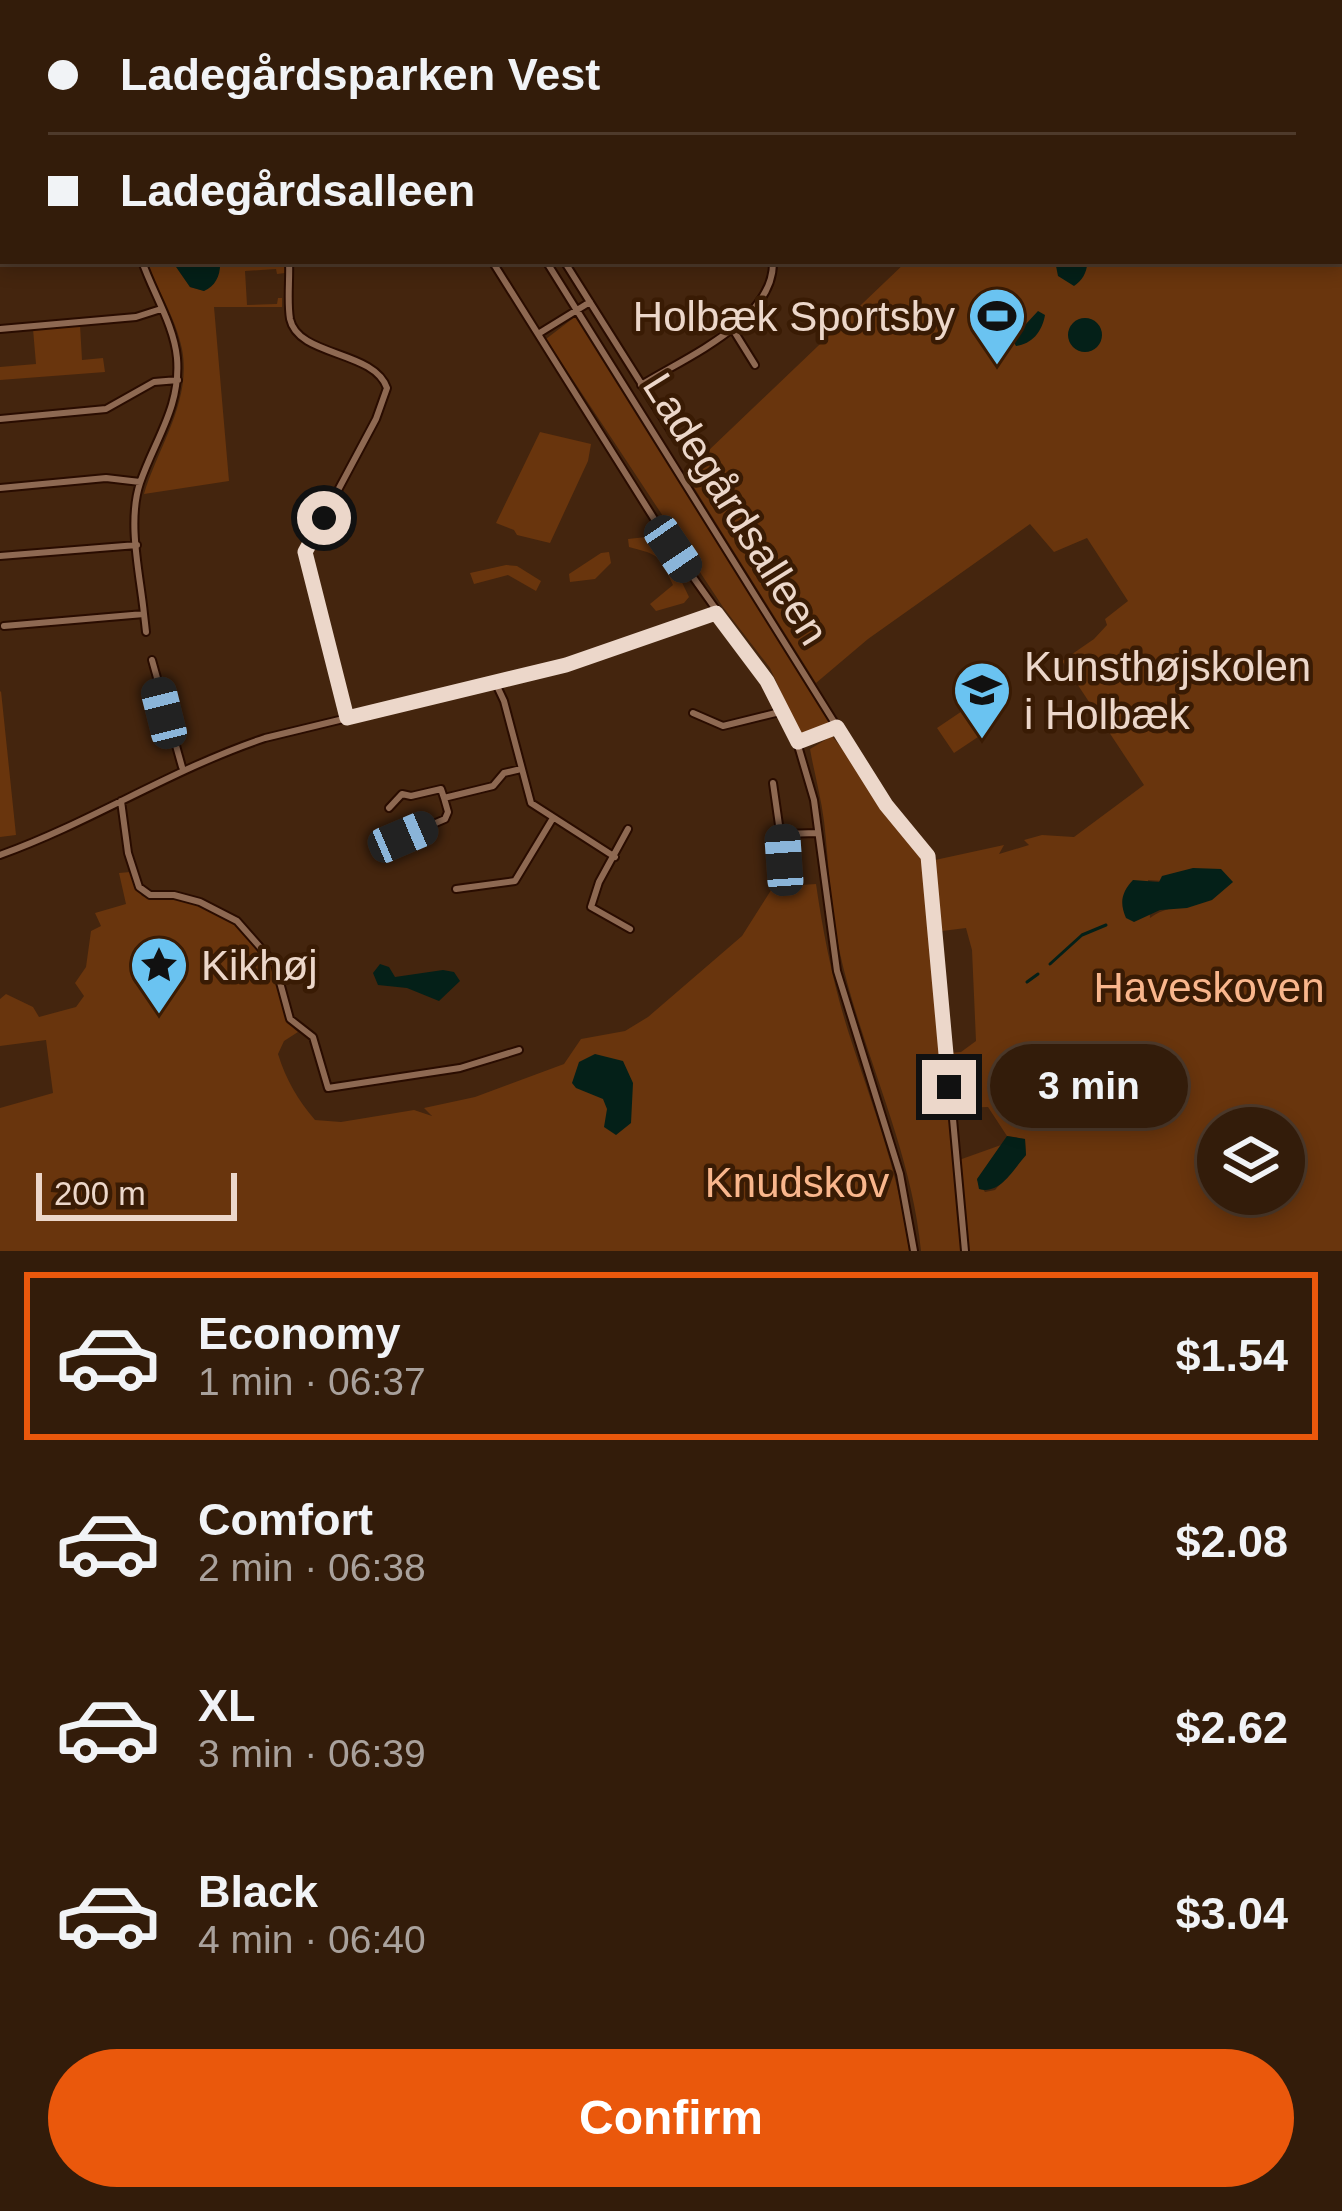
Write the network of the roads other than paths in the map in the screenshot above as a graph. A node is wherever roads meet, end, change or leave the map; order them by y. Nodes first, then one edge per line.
1 (143, 264) edge
2 (289, 264) edge
3 (494, 264) edge
4 (548, 264) edge
5 (566, 264) edge
6 (773, 264) edge
7 (590, 302) junction
8 (161, 309) junction
9 (577, 311) junction
10 (732, 328) junction
11 (0, 329) edge
12 (538, 334) junction
13 (755, 365) dead end
14 (178, 380) junction
15 (641, 385) junction
16 (0, 419) edge
17 (673, 434) dead end
18 (140, 482) junction
19 (0, 488) edge
20 (137, 544) junction
21 (0, 556) edge
22 (707, 600) junction
23 (716, 613) junction
24 (144, 614) junction
25 (688, 620) junction
26 (4, 626) dead end
27 (146, 632) dead end
28 (152, 660) dead end
29 (500, 682) junction
30 (778, 700) junction
31 (784, 711) junction
32 (693, 712) dead end
33 (764, 714) junction
34 (347, 718) junction
35 (837, 727) junction
36 (798, 742) junction
37 (187, 766) junction
38 (521, 769) junction
39 (772, 783) dead end
40 (444, 798) junction
41 (117, 804) junction
42 (389, 808) dead end
43 (553, 818) junction
44 (817, 829) junction
45 (628, 830) dead end
46 (782, 834) junction
47 (403, 837) dead end
48 (0, 855) edge
49 (615, 857) junction
50 (784, 860) dead end
51 (456, 889) dead end
52 (630, 929) dead end
53 (519, 1050) dead end
54 (914, 1251) edge
55 (965, 1251) edge

1 - 8 street
2 - 34 street
3 - 12 street
4 - 9 street, Ladegårdsalleen
5 - 7 street
6 - 10 street
7 - 9 street
7 - 15 street
8 - 11 street
8 - 14 street
9 - 12 street
9 - 35 street, Ladegårdsalleen
10 - 13 street
10 - 15 street
12 - 22 street
14 - 16 street
14 - 18 street
15 - 17 street
18 - 19 street
18 - 20 street
20 - 21 street
20 - 24 street
22 - 23 street
22 - 25 street
23 - 25 street
23 - 30 street
24 - 26 street
24 - 27 street
25 - 29 street
28 - 37 street
29 - 34 street
29 - 38 street
30 - 31 street
30 - 33 street
31 - 33 street
31 - 36 street
32 - 33 street
34 - 37 street
35 - 36 street
35 - 55 street, Ladegårdsalleen
36 - 44 street
37 - 41 street
38 - 40 street
38 - 43 street
39 - 46 street
40 - 42 street
40 - 47 street
41 - 48 street
41 - 53 street
43 - 49 street
43 - 51 street
44 - 46 street
44 - 54 street
45 - 49 street
46 - 50 street
49 - 52 street

